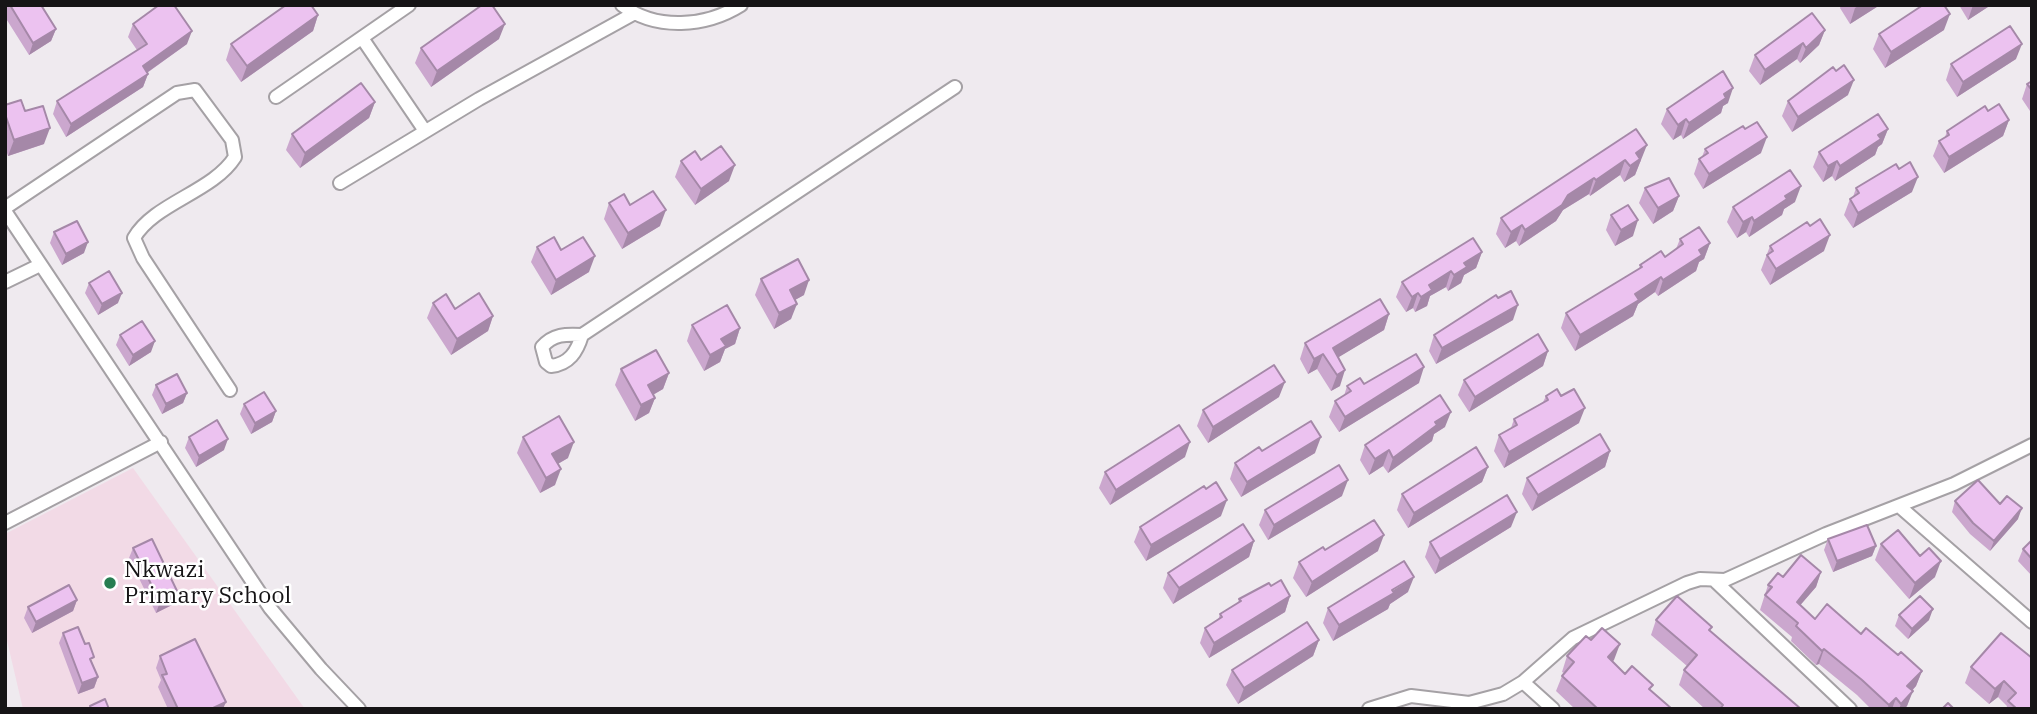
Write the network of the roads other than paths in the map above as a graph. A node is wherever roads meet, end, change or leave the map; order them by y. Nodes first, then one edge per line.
1 (409, 5) edge
2 (622, 5) edge
3 (741, 5) edge
4 (633, 14) junction
5 (362, 38) junction
6 (955, 87) dead end
7 (276, 97) dead end
8 (425, 131) junction
9 (340, 183) dead end
10 (5, 210) edge
11 (40, 265) junction
12 (5, 282) edge
13 (582, 335) dead end
14 (230, 390) dead end
15 (161, 442) junction
16 (2032, 445) edge
17 (1899, 506) junction
18 (5, 523) edge
19 (1715, 581) junction
20 (2032, 622) edge
21 (1524, 681) junction
22 (359, 709) edge
23 (1369, 709) edge
24 (1553, 709) edge
25 (1850, 709) edge

1 - 5 street
2 - 4 street
3 - 4 street
4 - 8 street
5 - 7 street
5 - 8 street
6 - 13 street
8 - 9 street
10 - 11 street
10 - 14 street
11 - 12 street
11 - 15 street
15 - 18 street
15 - 22 street
16 - 17 street
17 - 19 street
17 - 20 street
19 - 21 street
19 - 25 street
21 - 23 street
21 - 24 street

